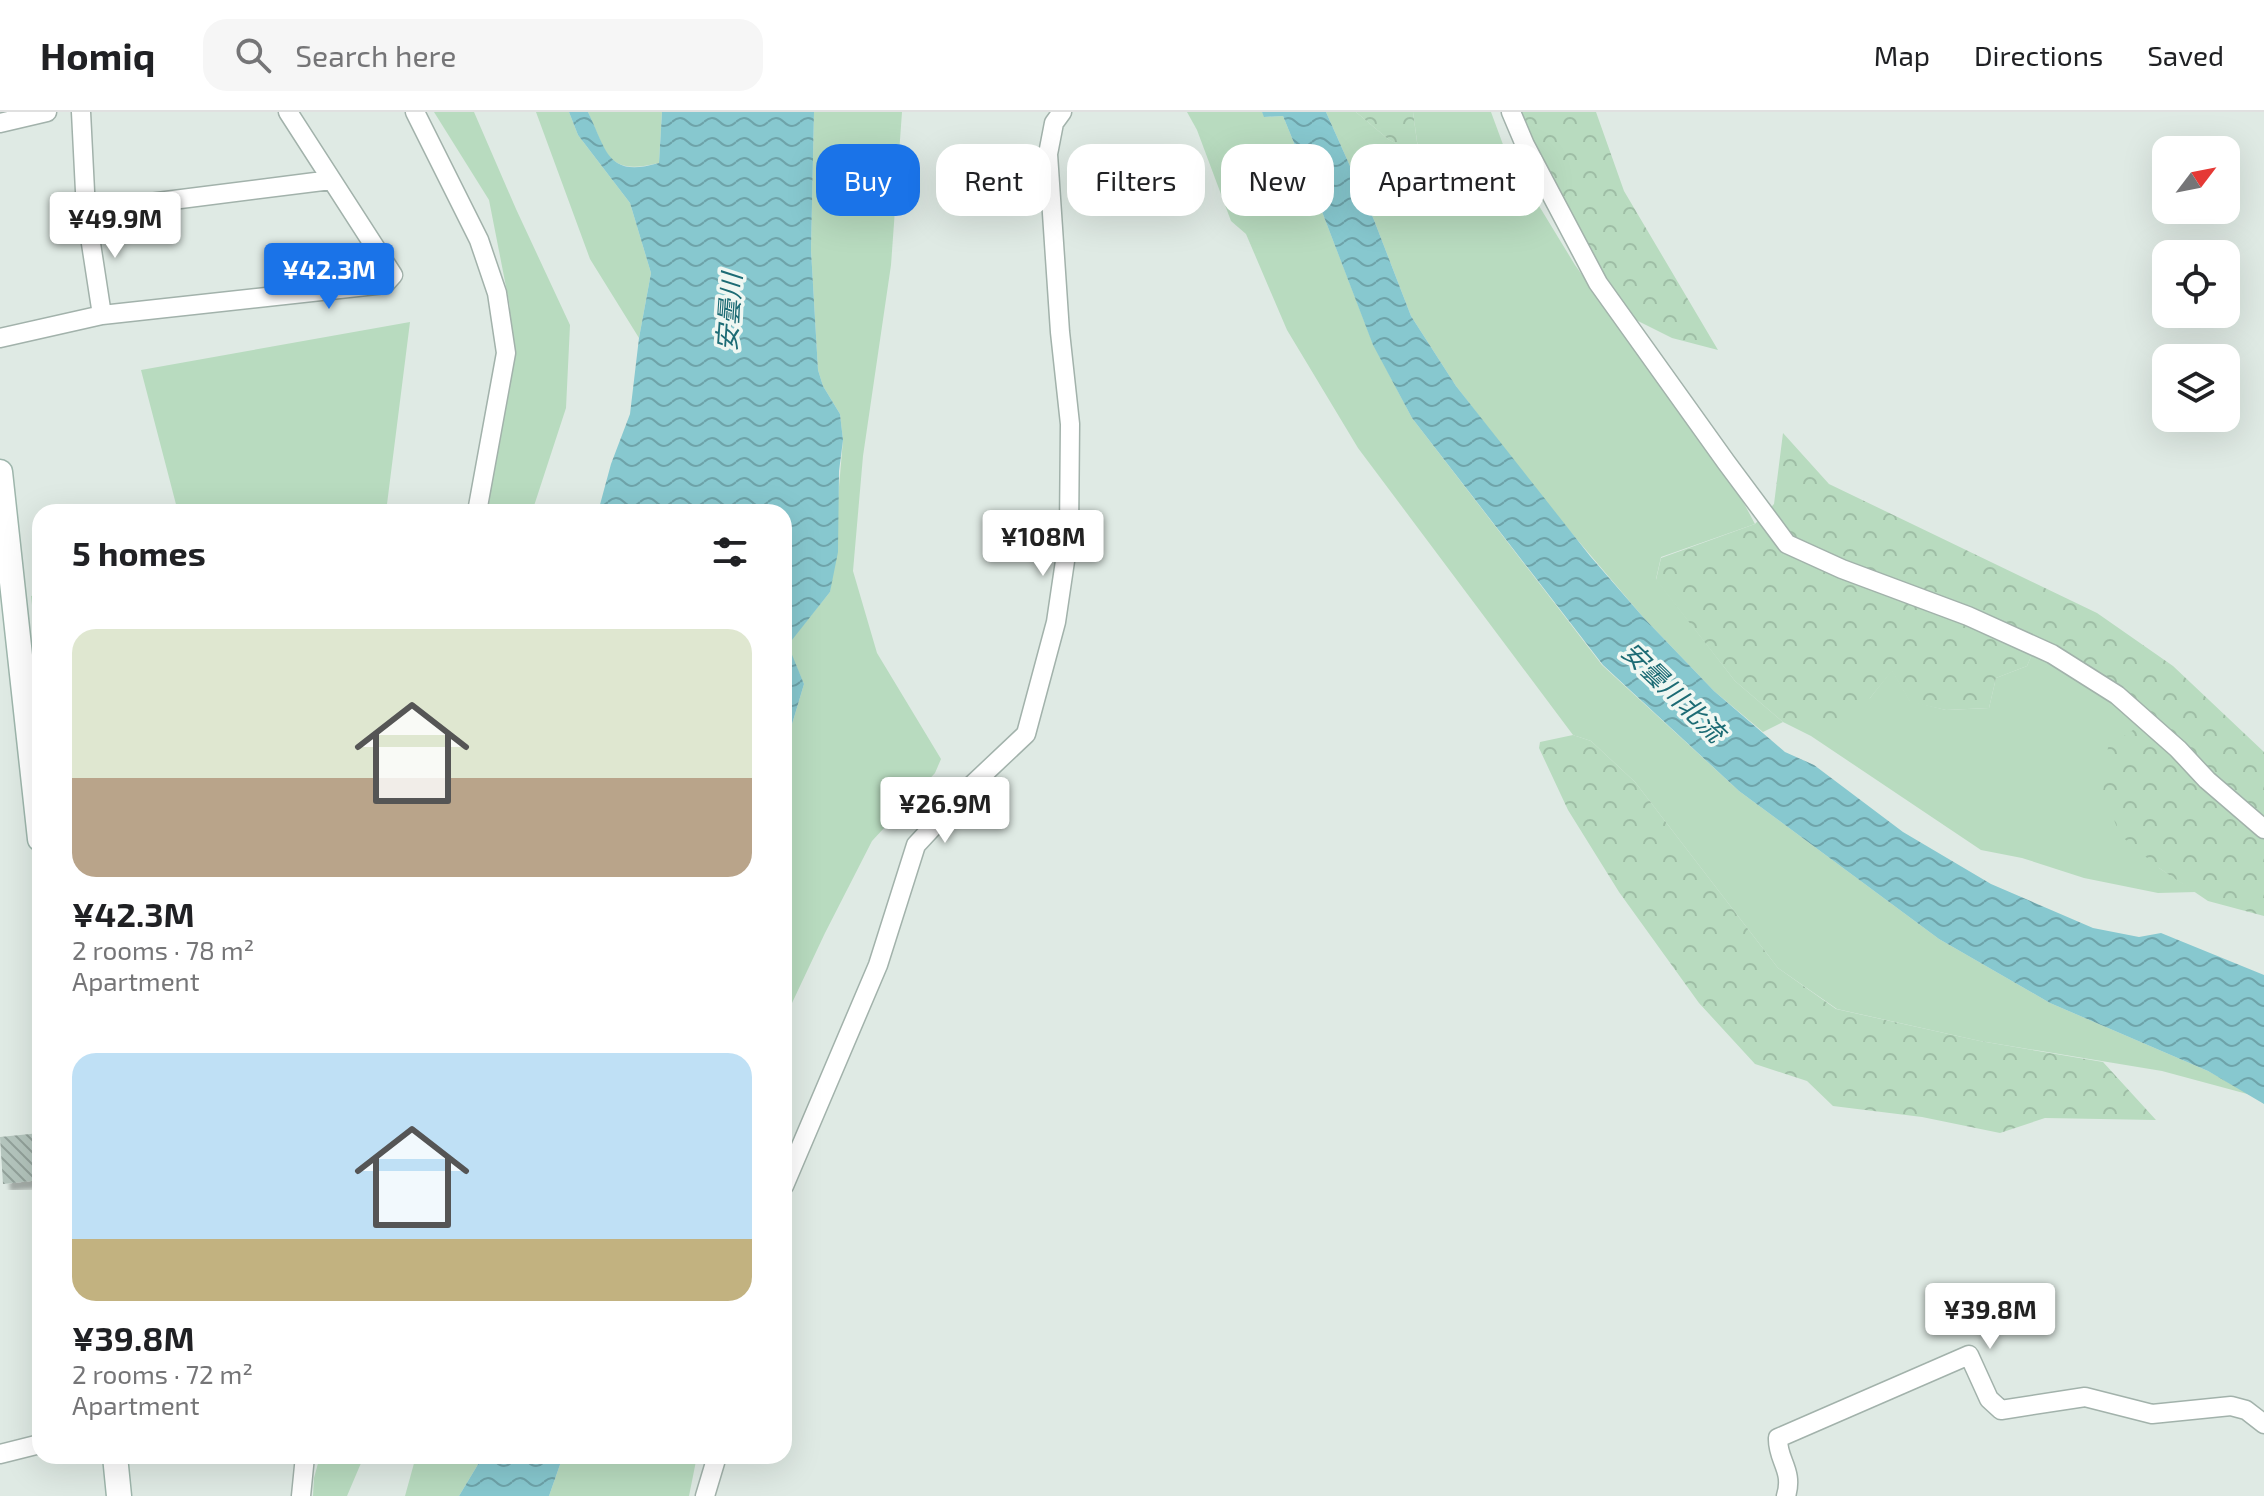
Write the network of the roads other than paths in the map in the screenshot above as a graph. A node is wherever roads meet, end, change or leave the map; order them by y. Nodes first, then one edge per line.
1 (47, 112) edge
2 (81, 112) edge
3 (288, 112) edge
4 (415, 112) edge
5 (1062, 112) edge
6 (1511, 112) edge
7 (0, 123) edge
8 (331, 180) junction
9 (86, 211) junction
10 (102, 315) junction
11 (0, 338) edge
12 (0, 472) edge
13 (478, 504) edge
14 (10, 652) edge
15 (32, 789) edge
16 (2264, 829) edge
17 (792, 1167) edge
18 (2264, 1424) edge
19 (32, 1446) edge
20 (0, 1454) edge
21 (116, 1464) edge
22 (304, 1464) edge
23 (715, 1464) edge
24 (119, 1496) edge
25 (301, 1496) edge
26 (705, 1496) edge
27 (1786, 1496) edge

1 - 7 street
2 - 9 street
3 - 8 street
4 - 13 street
5 - 17 street
6 - 16 street
8 - 9 street
8 - 10 street
9 - 10 street
10 - 11 street
12 - 14 main road
14 - 15 main road
18 - 27 street
19 - 20 street
21 - 24 main road
22 - 25 street
23 - 26 street

